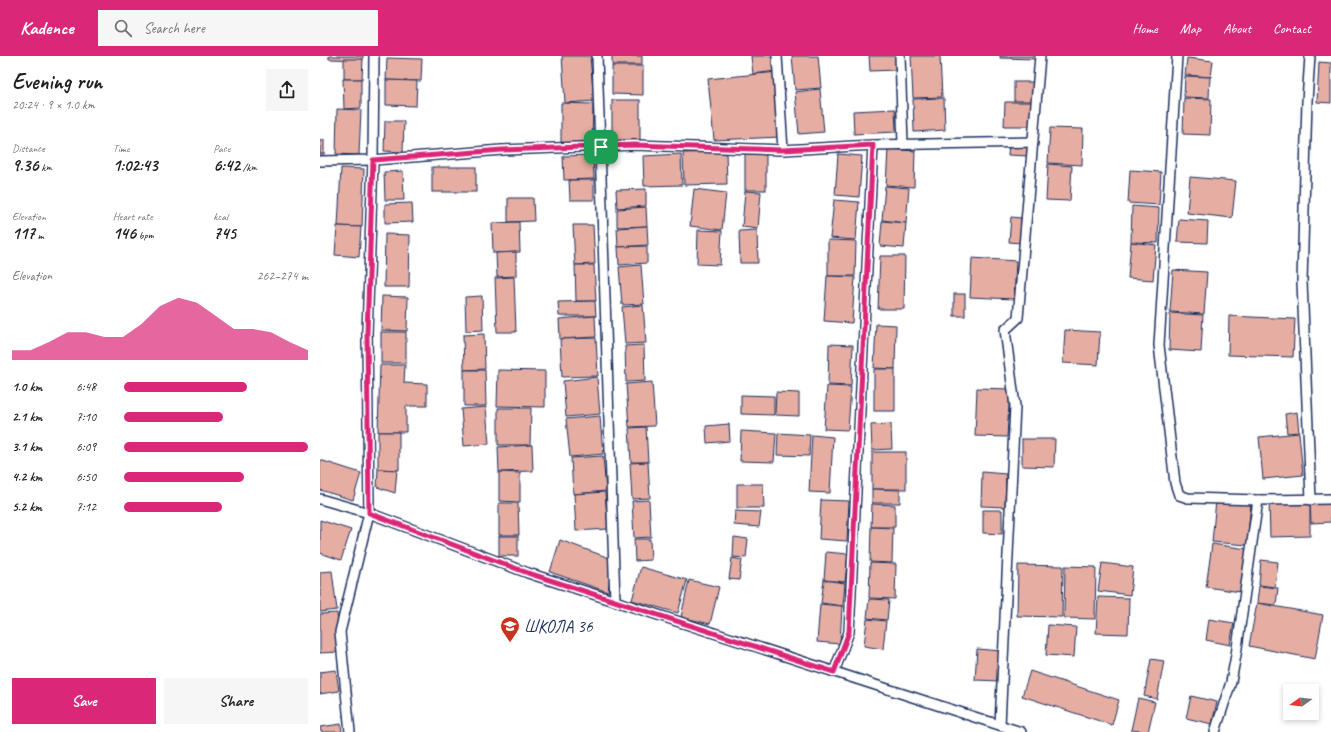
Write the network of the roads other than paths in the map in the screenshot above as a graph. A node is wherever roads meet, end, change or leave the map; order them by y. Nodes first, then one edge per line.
1 (374, 56) edge
2 (597, 56) edge
3 (777, 56) edge
4 (900, 56) edge
5 (1040, 56) edge
6 (1177, 56) edge
7 (1310, 56) edge
8 (1033, 142) junction
9 (903, 144) junction
10 (873, 145) junction
11 (601, 147) junction
12 (783, 150) junction
13 (373, 160) junction
14 (320, 161) edge
15 (320, 499) edge
16 (1331, 499) edge
17 (1258, 500) junction
18 (1311, 500) junction
19 (369, 513) junction
20 (615, 601) junction
21 (834, 672) junction
22 (1000, 725) junction
23 (350, 732) edge
24 (1021, 732) edge
25 (1216, 732) edge

1 - 13 street
2 - 11 street
3 - 12 street
4 - 9 street
5 - 8 street
6 - 17 street
7 - 18 street
8 - 9 street
8 - 22 street
9 - 10 street
10 - 12 street
10 - 21 street
11 - 12 street
11 - 13 street
11 - 20 street
13 - 14 street
13 - 19 street
15 - 19 street
16 - 18 street
17 - 18 street
17 - 25 street
19 - 20 street
19 - 23 street
20 - 21 street
21 - 22 street
22 - 24 street

